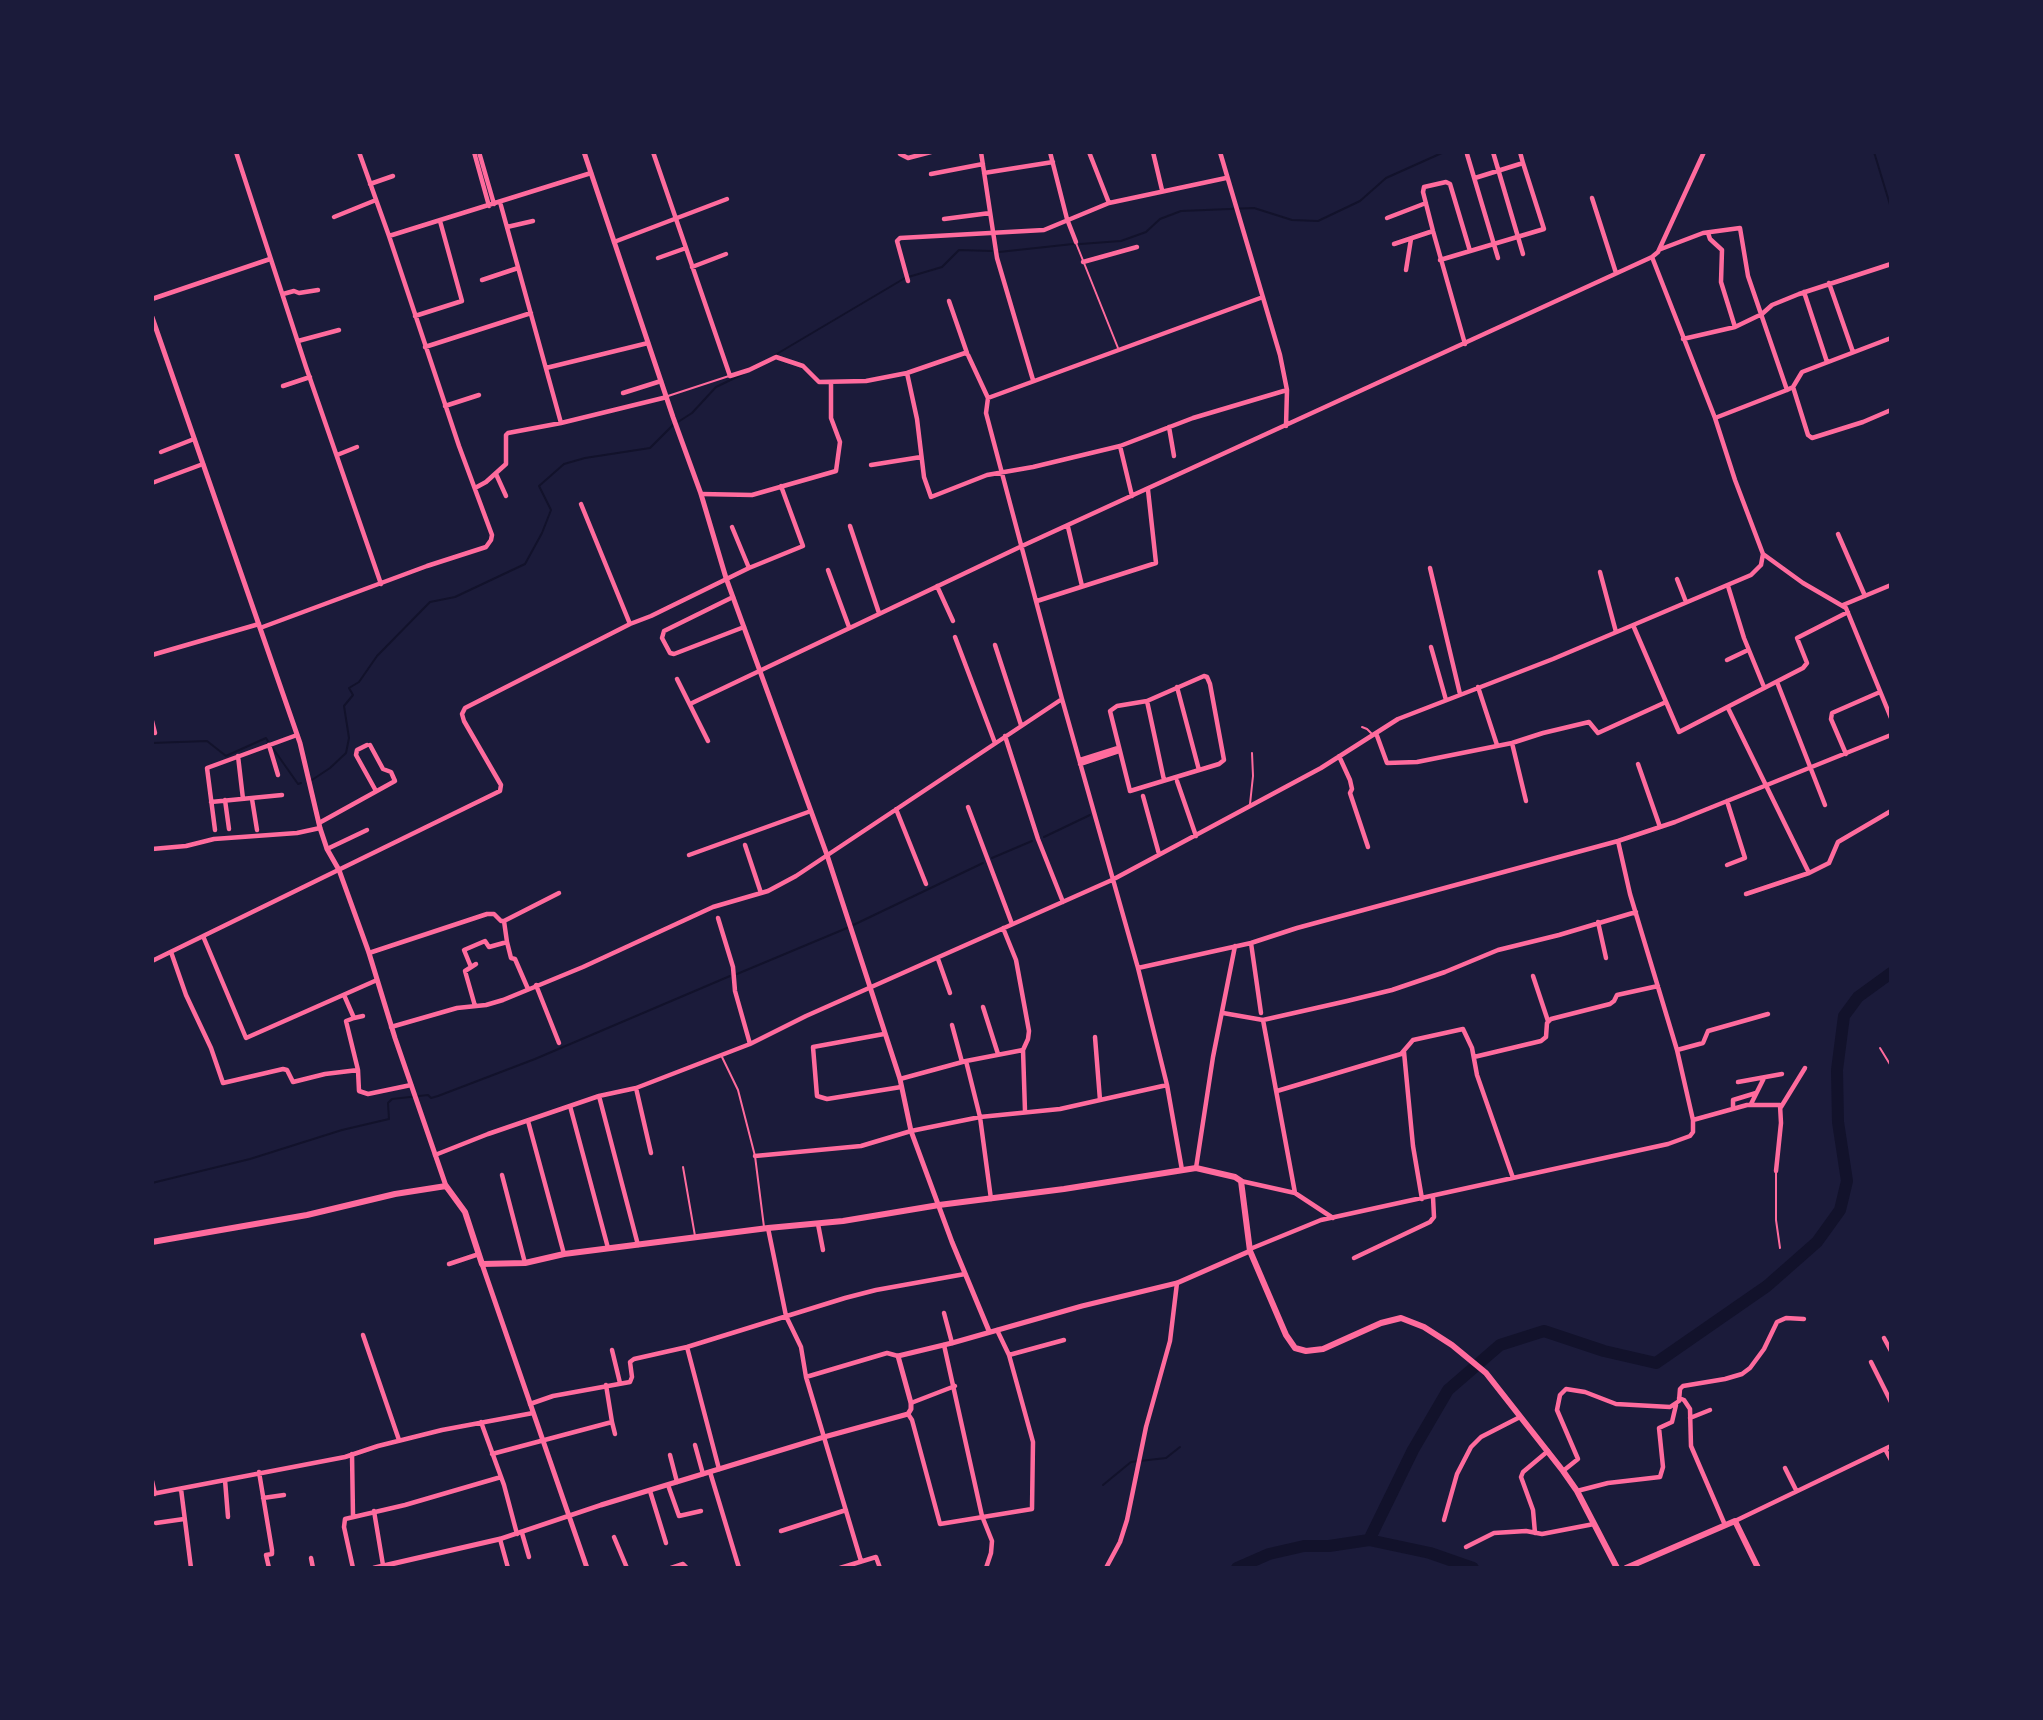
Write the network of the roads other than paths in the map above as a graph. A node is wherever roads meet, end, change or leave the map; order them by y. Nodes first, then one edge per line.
1 (236, 152) edge
2 (359, 152) edge
3 (476, 152) edge
4 (584, 152) edge
5 (653, 152) edge
6 (931, 152) edge
7 (981, 152) edge
8 (1050, 152) edge
9 (1089, 152) edge
10 (1153, 152) edge
11 (1220, 152) edge
12 (1493, 152) edge
13 (1520, 152) edge
14 (1704, 152) edge
15 (900, 154) edge
16 (1467, 154) edge
17 (1053, 162) junction
18 (1523, 163) junction
19 (983, 164) junction
20 (1500, 171) junction
21 (591, 173) junction
22 (984, 173) junction
23 (931, 174) dead end
24 (393, 176) dead end
25 (1475, 177) junction
26 (1226, 178) junction
27 (370, 184) junction
28 (1162, 190) junction
29 (1592, 198) dead end
30 (727, 199) dead end
31 (376, 200) junction
32 (1109, 203) junction
33 (1426, 203) junction
34 (494, 204) junction
35 (990, 213) junction
36 (334, 217) dead end
37 (1387, 218) dead end
38 (676, 219) junction
39 (944, 219) dead end
40 (1067, 219) junction
41 (440, 221) junction
42 (533, 221) dead end
43 (507, 227) junction
44 (1433, 231) junction
45 (1708, 233) junction
46 (993, 234) junction
47 (389, 236) junction
48 (1519, 237) junction
49 (1411, 239) junction
50 (614, 242) junction
51 (1076, 242) joint
52 (1394, 244) dead end
53 (1494, 244) junction
54 (1137, 247) dead end
55 (686, 248) junction
56 (1470, 251) junction
57 (1658, 253) junction
58 (726, 254) dead end
59 (1523, 254) dead end
60 (1653, 257) junction
61 (658, 258) dead end
62 (1498, 258) dead end
63 (270, 259) junction
64 (1440, 260) junction
65 (1083, 262) junction
66 (1891, 264) edge
67 (692, 267) junction
68 (518, 268) junction
69 (1406, 270) dead end
70 (1616, 273) junction
71 (482, 280) dead end
72 (908, 281) dead end
73 (1829, 283) junction
74 (318, 290) dead end
75 (1804, 292) junction
76 (283, 294) junction
77 (1263, 297) junction
78 (152, 299) edge
79 (949, 302) dead end
80 (531, 313) junction
81 (1762, 314) junction
82 (415, 316) junction
83 (152, 317) edge
84 (1735, 327) junction
85 (340, 330) dead end
86 (1890, 338) edge
87 (1683, 339) junction
88 (298, 341) junction
89 (648, 343) junction
90 (1465, 344) junction
91 (425, 347) junction
92 (1119, 350) junction
93 (1853, 352) junction
94 (967, 354) junction
95 (1827, 362) junction
96 (546, 368) junction
97 (907, 373) junction
98 (730, 376) junction
99 (310, 377) junction
100 (1033, 380) junction
101 (661, 381) junction
102 (831, 383) junction
103 (283, 386) dead end
104 (1790, 389) junction
105 (1287, 390) junction
106 (623, 393) dead end
107 (480, 395) dead end
108 (667, 397) junction
109 (988, 398) junction
110 (445, 406) junction
111 (1891, 410) edge
112 (1715, 418) junction
113 (561, 423) junction
114 (1286, 426) junction
115 (1169, 427) junction
116 (194, 439) junction
117 (1121, 446) junction
118 (357, 447) dead end
119 (161, 452) dead end
120 (337, 455) junction
121 (1174, 456) dead end
122 (922, 457) junction
123 (203, 464) junction
124 (871, 465) dead end
125 (1002, 473) junction
126 (496, 474) junction
127 (152, 482) edge
128 (781, 486) junction
129 (475, 488) junction
130 (1148, 490) junction
131 (701, 494) junction
132 (506, 495) dead end
133 (1132, 496) junction
134 (581, 504) dead end
135 (850, 526) dead end
136 (732, 527) dead end
137 (1068, 527) junction
138 (1838, 534) dead end
139 (1022, 546) junction
140 (1763, 554) junction
141 (1773, 563) junction
142 (1761, 565) junction
143 (749, 568) junction
144 (1430, 568) dead end
145 (828, 570) dead end
146 (1600, 572) dead end
147 (726, 578) junction
148 (1677, 579) dead end
149 (381, 584) junction
150 (1891, 585) edge
151 (937, 586) junction
152 (1082, 586) junction
153 (1728, 586) junction
154 (1865, 596) junction
155 (733, 597) junction
156 (1037, 601) junction
157 (1686, 602) junction
158 (1842, 605) junction
159 (1847, 612) junction
160 (879, 613) junction
161 (953, 621) dead end
162 (630, 624) junction
163 (1633, 625) junction
164 (259, 626) junction
165 (745, 626) junction
166 (849, 627) junction
167 (1616, 632) junction
168 (955, 638) dead end
169 (995, 645) dead end
170 (1431, 647) dead end
171 (1748, 650) junction
172 (152, 655) edge
173 (1727, 660) dead end
174 (761, 669) junction
175 (677, 679) dead end
176 (1777, 682) junction
177 (1177, 687) junction
178 (1478, 687) junction
179 (1764, 687) junction
180 (1880, 692) junction
181 (1460, 694) junction
182 (1062, 699) junction
183 (1446, 700) junction
184 (1147, 701) junction
185 (1666, 702) junction
186 (690, 705) junction
187 (1728, 708) junction
188 (1891, 718) edge
189 (152, 721) edge
190 (1021, 725) junction
191 (1362, 727) dead end
192 (155, 733) dead end
193 (1374, 734) junction
194 (297, 735) junction
195 (1891, 735) edge
196 (1005, 736) junction
197 (708, 741) dead end
198 (995, 743) junction
199 (1512, 743) junction
200 (269, 745) junction
201 (1497, 746) junction
202 (1119, 749) junction
203 (1252, 753) dead end
204 (1846, 754) junction
205 (238, 756) junction
206 (1339, 756) junction
207 (1080, 762) junction
208 (1638, 764) dead end
209 (1812, 768) junction
210 (1199, 770) junction
211 (278, 775) dead end
212 (1164, 780) junction
213 (1177, 781) dead end
214 (1768, 785) junction
215 (376, 791) junction
216 (282, 795) dead end
217 (1143, 796) dead end
218 (243, 799) junction
219 (252, 799) junction
220 (225, 800) junction
221 (1526, 800) dead end
222 (1727, 800) junction
223 (211, 802) junction
224 (1825, 805) dead end
225 (1250, 806) junction
226 (968, 807) dead end
227 (896, 809) junction
228 (811, 811) junction
229 (1891, 811) edge
230 (319, 826) junction
231 (1660, 827) junction
232 (229, 829) dead end
233 (215, 830) dead end
234 (257, 830) dead end
235 (367, 831) dead end
236 (1196, 836) junction
237 (1618, 841) junction
238 (745, 845) dead end
239 (1368, 847) dead end
240 (152, 849) edge
241 (327, 849) junction
242 (1159, 854) junction
243 (689, 855) dead end
244 (827, 855) junction
245 (1727, 865) dead end
246 (339, 870) junction
247 (1809, 873) junction
248 (1112, 880) junction
249 (926, 884) dead end
250 (559, 893) dead end
251 (761, 893) junction
252 (1746, 894) dead end
253 (1063, 902) junction
254 (1636, 912) junction
255 (718, 918) dead end
256 (504, 921) junction
257 (1598, 922) junction
258 (1012, 924) junction
259 (1003, 928) junction
260 (203, 936) junction
261 (507, 942) junction
262 (1251, 943) junction
263 (1235, 946) junction
264 (171, 952) junction
265 (369, 953) junction
266 (938, 958) junction
267 (1606, 958) dead end
268 (152, 961) edge
269 (1138, 968) junction
270 (1533, 976) dead end
271 (377, 980) junction
272 (536, 985) junction
273 (1658, 986) junction
274 (872, 988) junction
275 (528, 989) junction
276 (950, 993) dead end
277 (344, 995) junction
278 (475, 1006) junction
279 (983, 1007) dead end
280 (1223, 1013) junction
281 (1261, 1013) dead end
282 (1768, 1014) dead end
283 (363, 1016) dead end
284 (354, 1018) junction
285 (1263, 1020) junction
286 (1548, 1021) junction
287 (952, 1025) dead end
288 (391, 1027) junction
289 (884, 1034) junction
290 (1095, 1037) dead end
291 (559, 1043) dead end
292 (750, 1044) junction
293 (1880, 1048) dead end
294 (1023, 1050) junction
295 (1677, 1050) junction
296 (1404, 1052) junction
297 (998, 1054) junction
298 (722, 1056) junction
299 (1474, 1057) junction
300 (964, 1061) junction
301 (1891, 1066) edge
302 (1804, 1068) dead end
303 (358, 1070) junction
304 (1782, 1074) dead end
305 (1764, 1078) junction
306 (900, 1079) junction
307 (1738, 1082) dead end
308 (411, 1085) junction
309 (1167, 1086) junction
310 (901, 1087) junction
311 (636, 1088) junction
312 (1278, 1091) junction
313 (1756, 1093) junction
314 (599, 1096) junction
315 (1100, 1100) junction
316 (1750, 1105) junction
317 (570, 1106) junction
318 (1733, 1108) junction
319 (1781, 1108) junction
320 (1025, 1111) junction
321 (979, 1117) junction
322 (1693, 1120) junction
323 (528, 1121) junction
324 (911, 1131) junction
325 (651, 1153) dead end
326 (435, 1155) junction
327 (755, 1156) junction
328 (683, 1167) dead end
329 (1196, 1168) junction
330 (1182, 1170) junction
331 (1776, 1171) joint
332 (502, 1175) dead end
333 (1513, 1178) junction
334 (1241, 1181) junction
335 (446, 1186) junction
336 (1295, 1193) junction
337 (1433, 1197) junction
338 (991, 1199) junction
339 (1422, 1199) junction
340 (939, 1205) junction
341 (1333, 1218) junction
342 (817, 1223) junction
343 (766, 1228) junction
344 (695, 1237) junction
345 (152, 1242) edge
346 (638, 1245) junction
347 (608, 1248) junction
348 (1780, 1248) dead end
349 (823, 1250) dead end
350 (1249, 1250) junction
351 (479, 1254) junction
352 (564, 1254) junction
353 (1354, 1258) dead end
354 (525, 1263) junction
355 (449, 1264) dead end
356 (482, 1264) junction
357 (965, 1274) junction
358 (1177, 1283) junction
359 (944, 1313) dead end
360 (786, 1316) junction
361 (1804, 1319) dead end
362 (996, 1329) junction
363 (989, 1331) junction
364 (363, 1335) dead end
365 (1884, 1338) dead end
366 (1064, 1340) dead end
367 (952, 1343) junction
368 (944, 1345) junction
369 (687, 1346) junction
370 (612, 1350) dead end
371 (1891, 1352) edge
372 (1009, 1355) junction
373 (898, 1356) junction
374 (1871, 1362) dead end
375 (806, 1377) junction
376 (620, 1383) junction
377 (606, 1385) junction
378 (955, 1386) junction
379 (1679, 1398) junction
380 (1891, 1402) edge
381 (911, 1403) junction
382 (530, 1404) junction
383 (1676, 1405) junction
384 (1710, 1410) dead end
385 (533, 1413) junction
386 (908, 1414) junction
387 (1521, 1416) junction
388 (1690, 1418) junction
389 (481, 1422) junction
390 (612, 1422) junction
391 (615, 1434) dead end
392 (824, 1437) junction
393 (399, 1440) junction
394 (542, 1440) junction
395 (695, 1446) dead end
396 (1891, 1446) edge
397 (1885, 1449) junction
398 (1548, 1451) junction
399 (352, 1454) junction
400 (492, 1454) junction
401 (670, 1455) dead end
402 (1891, 1460) edge
403 (1786, 1468) dead end
404 (719, 1469) junction
405 (1563, 1471) junction
406 (259, 1472) junction
407 (706, 1473) junction
408 (500, 1477) junction
409 (225, 1480) junction
410 (152, 1481) edge
411 (677, 1482) junction
412 (668, 1485) junction
413 (181, 1489) junction
414 (1796, 1490) junction
415 (650, 1491) junction
416 (1577, 1491) junction
417 (153, 1494) edge
418 (284, 1495) dead end
419 (263, 1498) junction
420 (846, 1510) junction
421 (374, 1511) junction
422 (701, 1511) dead end
423 (352, 1516) junction
424 (982, 1516) junction
425 (229, 1517) dead end
426 (568, 1518) junction
427 (184, 1519) junction
428 (1444, 1520) dead end
429 (1735, 1521) junction
430 (156, 1523) dead end
431 (1594, 1524) junction
432 (1725, 1525) junction
433 (781, 1531) dead end
434 (520, 1533) junction
435 (1535, 1533) junction
436 (614, 1537) dead end
437 (500, 1539) junction
438 (666, 1543) dead end
439 (1466, 1547) dead end
440 (529, 1557) dead end
441 (311, 1558) dead end
442 (408, 1559) junction
443 (861, 1561) junction
444 (383, 1565) junction
445 (191, 1568) edge
446 (269, 1568) edge
447 (313, 1568) edge
448 (353, 1568) edge
449 (374, 1568) edge
450 (410, 1568) edge
451 (508, 1568) edge
452 (587, 1568) edge
453 (627, 1568) edge
454 (671, 1568) edge
455 (687, 1568) edge
456 (739, 1568) edge
457 (840, 1568) edge
458 (880, 1568) edge
459 (986, 1568) edge
460 (1106, 1568) edge
461 (1618, 1568) edge
462 (1626, 1568) edge
463 (1758, 1568) edge

1 - 63 street
2 - 27 street
3 - 34 street
4 - 21 street
5 - 38 street
6 - 15 street
7 - 19 street
8 - 17 street
9 - 32 street
10 - 28 street
11 - 26 street
12 - 20 street
13 - 18 street
14 - 57 street
16 - 25 street
17 - 22 street
17 - 40 street
18 - 20 street
18 - 48 street
19 - 22 street
19 - 23 street
20 - 25 street
20 - 48 street
21 - 34 street
21 - 50 street
22 - 35 street
24 - 27 street
25 - 53 street
26 - 28 street
26 - 77 street
27 - 31 street
28 - 32 street
29 - 70 street
30 - 38 street
31 - 36 street
31 - 47 street
32 - 40 street
33 - 37 street
33 - 44 street
33 - 56 street
34 - 41 street
34 - 43 street
35 - 39 street
35 - 46 street
38 - 50 street
38 - 55 street
40 - 46 street
40 - 51 street
41 - 47 street
41 - 82 street
42 - 43 street
43 - 68 street
44 - 49 street
44 - 64 street
45 - 57 street
45 - 81 street
45 - 84 street
46 - 72 street
46 - 100 street
47 - 82 street
48 - 53 street
48 - 59 street
49 - 52 street
49 - 69 street
50 - 89 street
51 - 65 lane
53 - 56 street
53 - 62 street
54 - 65 street
55 - 61 street
55 - 67 street
56 - 64 street
57 - 60 street
58 - 67 street
60 - 70 street
60 - 87 street
63 - 76 street
63 - 78 street
64 - 90 street
65 - 92 lane
66 - 73 street
67 - 98 street
68 - 71 street
68 - 80 street
70 - 90 street
73 - 75 street
73 - 93 street
74 - 76 street
75 - 81 street
75 - 95 street
76 - 88 street
77 - 92 street
77 - 105 street
79 - 94 street
80 - 91 street
80 - 96 street
81 - 84 street
81 - 104 street
82 - 91 street
83 - 116 street
84 - 87 street
85 - 88 street
86 - 93 street
87 - 112 street
88 - 99 street
89 - 96 street
89 - 101 street
90 - 114 street
91 - 110 street
92 - 100 street
93 - 95 street
94 - 97 street
94 - 109 street
95 - 104 street
96 - 113 street
97 - 102 street
97 - 122 street
98 - 102 street
98 - 108 lane
99 - 103 street
99 - 120 street
100 - 109 street
101 - 106 street
101 - 108 street
102 - 128 street
104 - 111 street
104 - 112 street
105 - 114 street
105 - 115 street
107 - 110 street
108 - 113 street
108 - 131 street
109 - 125 street
110 - 129 street
112 - 140 street
113 - 126 street
114 - 130 street
115 - 117 street
115 - 121 street
116 - 119 street
116 - 123 street
117 - 125 street
117 - 133 street
118 - 120 street
120 - 149 street
122 - 124 street
122 - 125 street
123 - 127 street
123 - 164 street
125 - 139 street
126 - 129 street
126 - 132 street
128 - 131 street
128 - 143 street
129 - 149 street
130 - 133 street
130 - 152 street
131 - 147 street
133 - 137 street
134 - 162 street
135 - 160 street
136 - 143 street
137 - 139 street
137 - 152 street
138 - 154 street
139 - 151 street
139 - 156 street
140 - 141 street
140 - 142 street
141 - 142 street
141 - 158 street
142 - 153 street
143 - 147 street
144 - 181 street
145 - 166 street
146 - 167 street
147 - 155 street
147 - 162 street
148 - 157 street
149 - 164 street
150 - 154 street
151 - 160 street
151 - 161 street
152 - 156 street
153 - 157 street
153 - 171 street
154 - 158 street
155 - 165 street
155 - 165 street
156 - 182 street
157 - 163 street
158 - 159 street
159 - 176 street
159 - 180 street
160 - 166 street
162 - 246 street
163 - 167 street
163 - 185 street
164 - 172 street
164 - 194 street
165 - 174 street
166 - 174 street
167 - 178 street
168 - 198 street
169 - 190 street
170 - 183 street
171 - 173 street
171 - 179 street
174 - 186 street
174 - 228 street
175 - 186 street
176 - 179 street
176 - 209 street
177 - 184 street
177 - 210 street
177 - 210 street
178 - 181 street
178 - 201 street
179 - 187 street
180 - 188 street
180 - 204 street
181 - 183 street
182 - 190 street
182 - 207 street
183 - 193 street
184 - 202 street
184 - 212 street
185 - 187 street
185 - 199 street
186 - 197 street
187 - 214 street
189 - 192 street
190 - 196 street
191 - 193 lane
193 - 201 street
193 - 206 street
194 - 200 street
194 - 230 street
195 - 204 street
196 - 198 street
196 - 253 street
198 - 227 street
199 - 201 street
199 - 221 street
200 - 205 street
200 - 211 street
202 - 207 street
202 - 212 street
203 - 225 lane
204 - 209 street
205 - 218 street
205 - 223 street
206 - 225 street
206 - 239 street
207 - 248 street
208 - 231 street
209 - 214 street
209 - 224 street
210 - 212 street
213 - 236 street
214 - 222 street
214 - 247 street
215 - 215 street
215 - 230 street
216 - 219 street
217 - 242 street
218 - 219 street
218 - 220 street
219 - 234 street
220 - 223 street
220 - 232 street
222 - 231 street
222 - 245 street
223 - 233 street
225 - 236 street
226 - 258 street
227 - 244 street
227 - 249 street
228 - 243 street
228 - 244 street
229 - 247 street
230 - 240 street
230 - 241 street
231 - 237 street
235 - 241 street
236 - 242 street
237 - 254 street
237 - 262 street
238 - 251 street
241 - 246 street
242 - 248 street
244 - 251 street
244 - 274 street
246 - 260 street
246 - 265 street
247 - 252 street
248 - 253 street
248 - 269 street
250 - 256 street
251 - 272 street
253 - 258 street
254 - 257 street
254 - 273 street
255 - 292 street
256 - 261 street
256 - 265 street
257 - 267 street
257 - 285 street
258 - 259 street
259 - 266 street
259 - 294 street
260 - 264 street
260 - 277 street
261 - 275 street
261 - 278 street
262 - 263 street
262 - 281 street
263 - 269 street
263 - 280 street
264 - 268 street
264 - 303 street
265 - 271 street
266 - 274 street
266 - 276 street
269 - 309 street
270 - 286 street
271 - 277 street
271 - 288 street
272 - 275 street
272 - 291 street
273 - 286 street
273 - 295 street
274 - 289 street
274 - 292 street
275 - 278 street
277 - 284 street
278 - 288 street
279 - 297 street
280 - 285 street
280 - 329 street
282 - 295 street
283 - 284 street
284 - 303 street
285 - 312 street
286 - 299 street
287 - 300 street
288 - 308 street
289 - 306 street
289 - 310 street
290 - 315 street
292 - 298 street
293 - 301 lane
294 - 297 street
294 - 320 street
295 - 322 street
296 - 299 street
296 - 312 street
296 - 339 street
297 - 300 street
298 - 311 street
298 - 327 lane
299 - 333 street
300 - 306 street
300 - 321 street
302 - 319 street
303 - 308 street
304 - 305 street
305 - 307 street
305 - 313 street
306 - 310 street
308 - 326 street
309 - 315 street
309 - 330 street
310 - 324 street
311 - 314 street
311 - 325 street
312 - 336 street
313 - 316 street
313 - 318 street
314 - 317 street
314 - 346 street
315 - 320 street
316 - 318 street
316 - 319 street
317 - 323 street
317 - 347 street
318 - 322 street
319 - 331 street
320 - 321 street
321 - 324 street
321 - 338 street
322 - 333 street
323 - 326 street
323 - 352 street
324 - 327 street
324 - 340 street
326 - 335 street
327 - 343 lane
328 - 344 lane
329 - 330 main road
329 - 334 main road
330 - 338 main road
331 - 348 lane
332 - 354 street
333 - 337 street
334 - 336 street
334 - 350 main road
335 - 345 main road
335 - 351 main road
336 - 341 street
337 - 339 street
337 - 353 street
338 - 340 main road
339 - 341 street
340 - 342 main road
340 - 357 street
341 - 350 street
342 - 343 main road
342 - 349 street
343 - 344 main road
343 - 360 street
344 - 346 main road
346 - 347 main road
347 - 352 main road
350 - 358 street
350 - 387 main road
351 - 355 street
351 - 356 main road
352 - 354 main road
354 - 356 main road
356 - 382 street
357 - 360 street
357 - 363 street
358 - 362 street
358 - 460 street
359 - 367 street
360 - 369 street
360 - 375 street
361 - 379 street
362 - 363 street
362 - 372 street
363 - 367 street
364 - 393 street
365 - 371 street
366 - 372 street
367 - 368 street
368 - 373 street
368 - 378 street
369 - 376 street
369 - 404 street
370 - 376 street
372 - 424 street
373 - 375 street
373 - 381 street
374 - 380 street
375 - 392 street
376 - 377 street
377 - 382 street
377 - 390 street
378 - 381 street
378 - 424 street
379 - 383 street
379 - 388 street
381 - 386 street
382 - 385 street
383 - 405 street
383 - 416 street
384 - 388 street
385 - 389 street
385 - 394 street
386 - 392 street
386 - 424 street
387 - 398 main road
387 - 428 street
388 - 432 street
389 - 393 street
389 - 400 street
390 - 391 street
390 - 394 street
392 - 404 street
392 - 420 street
393 - 399 street
394 - 400 street
394 - 426 street
395 - 407 street
396 - 397 street
397 - 402 street
397 - 414 street
398 - 405 main road
398 - 435 street
399 - 406 street
399 - 423 street
400 - 408 street
401 - 411 street
403 - 414 street
404 - 407 street
405 - 416 main road
406 - 409 street
406 - 419 street
407 - 411 street
407 - 456 street
408 - 421 street
408 - 434 street
409 - 413 street
409 - 425 street
410 - 417 street
411 - 412 street
412 - 415 street
412 - 422 street
413 - 417 street
413 - 427 street
414 - 429 street
415 - 426 street
415 - 438 street
416 - 431 main road
418 - 419 street
419 - 446 street
420 - 433 street
420 - 443 street
421 - 423 street
421 - 444 street
423 - 448 street
424 - 459 street
426 - 434 street
426 - 452 street
427 - 430 street
427 - 445 street
429 - 432 main road
429 - 463 main road
431 - 435 street
431 - 461 main road
432 - 462 main road
434 - 437 street
434 - 440 street
435 - 439 street
436 - 453 street
437 - 442 street
437 - 451 street
441 - 447 street
442 - 444 street
442 - 450 street
443 - 457 street
443 - 458 street
444 - 449 street
454 - 455 street

